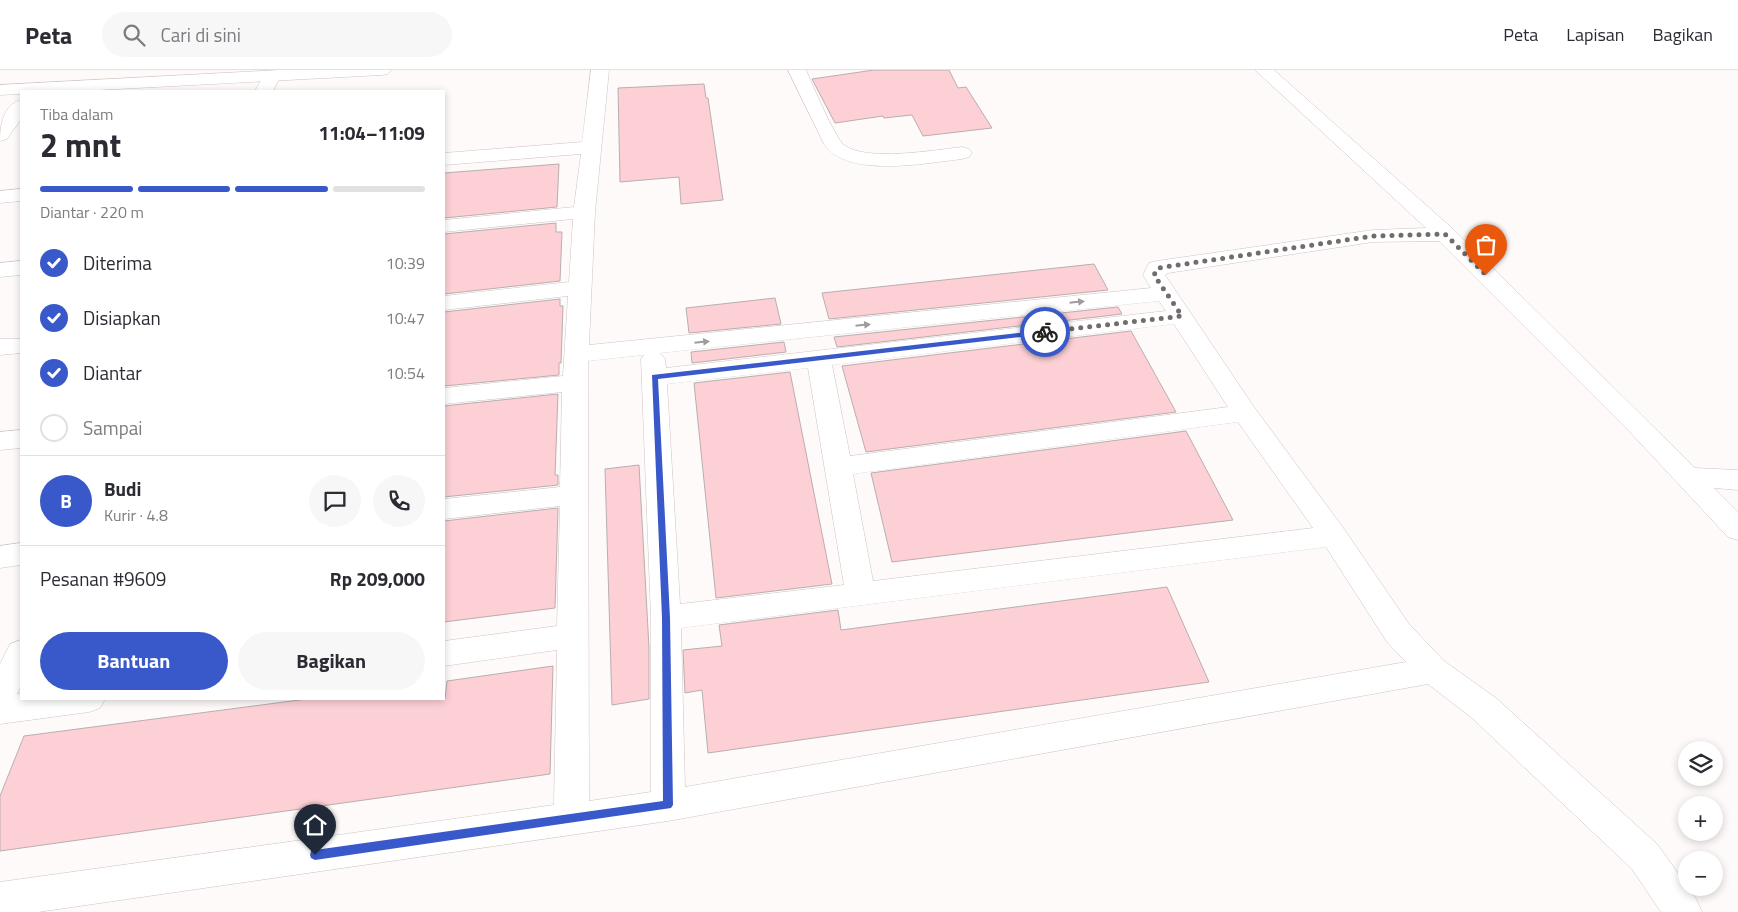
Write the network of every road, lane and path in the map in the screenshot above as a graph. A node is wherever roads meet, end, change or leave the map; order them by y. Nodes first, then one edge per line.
1 (382, 70) edge
2 (600, 70) edge
3 (797, 70) edge
4 (1264, 70) edge
5 (268, 84) edge
6 (0, 90) edge
7 (33, 90) edge
8 (20, 107) edge
9 (0, 135) edge
10 (592, 147) junction
11 (962, 153) dead end
12 (445, 159) edge
13 (20, 195) edge
14 (0, 197) edge
15 (584, 212) junction
16 (445, 226) edge
17 (1445, 234) junction
18 (20, 268) edge
19 (0, 270) edge
20 (580, 288) junction
21 (445, 303) edge
22 (1175, 304) junction
23 (20, 346) edge
24 (0, 347) edge
25 (653, 348) junction
26 (578, 354) junction
27 (819, 359) junction
28 (654, 377) junction
29 (575, 383) junction
30 (445, 396) edge
31 (1245, 412) junction
32 (20, 439) edge
33 (0, 441) edge
34 (838, 467) junction
35 (1689, 477) junction
36 (1738, 480) edge
37 (574, 495) junction
38 (445, 509) edge
39 (1738, 530) edge
40 (1334, 536) junction
41 (20, 554) edge
42 (0, 557) edge
43 (861, 594) junction
44 (666, 618) junction
45 (572, 636) junction
46 (445, 653) edge
47 (20, 655) edge
48 (1432, 670) junction
49 (0, 697) edge
50 (81, 700) edge
51 (0, 710) edge
52 (668, 805) junction
53 (571, 818) junction
54 (0, 900) edge
55 (1683, 912) edge

1 - 5 street
2 - 10 street
3 - 11 street
4 - 17 street
5 - 7 street
6 - 7 street
8 - 9 street
10 - 12 street
10 - 15 street
13 - 14 street
15 - 16 street
15 - 20 street
17 - 22 street
17 - 35 street
18 - 19 street
20 - 21 street
20 - 26 street
25 -> 22 street
22 - 27 street
22 - 31 street
23 - 24 street
25 - 26 street
25 - 28 street
26 - 29 street
27 - 28 street
27 - 34 street
28 - 44 street
29 - 30 street
29 - 37 street
31 - 34 street
31 - 40 street
32 - 33 street
34 - 43 street
35 - 36 street
35 - 39 street
37 - 38 street
37 - 45 street
40 - 43 street
40 - 48 street
41 - 42 street
43 - 44 street
44 - 52 street
45 - 46 street
45 - 53 street
47 - 49 street
48 - 52 street
48 - 55 street
50 - 51 street
52 - 53 street
53 - 54 street

